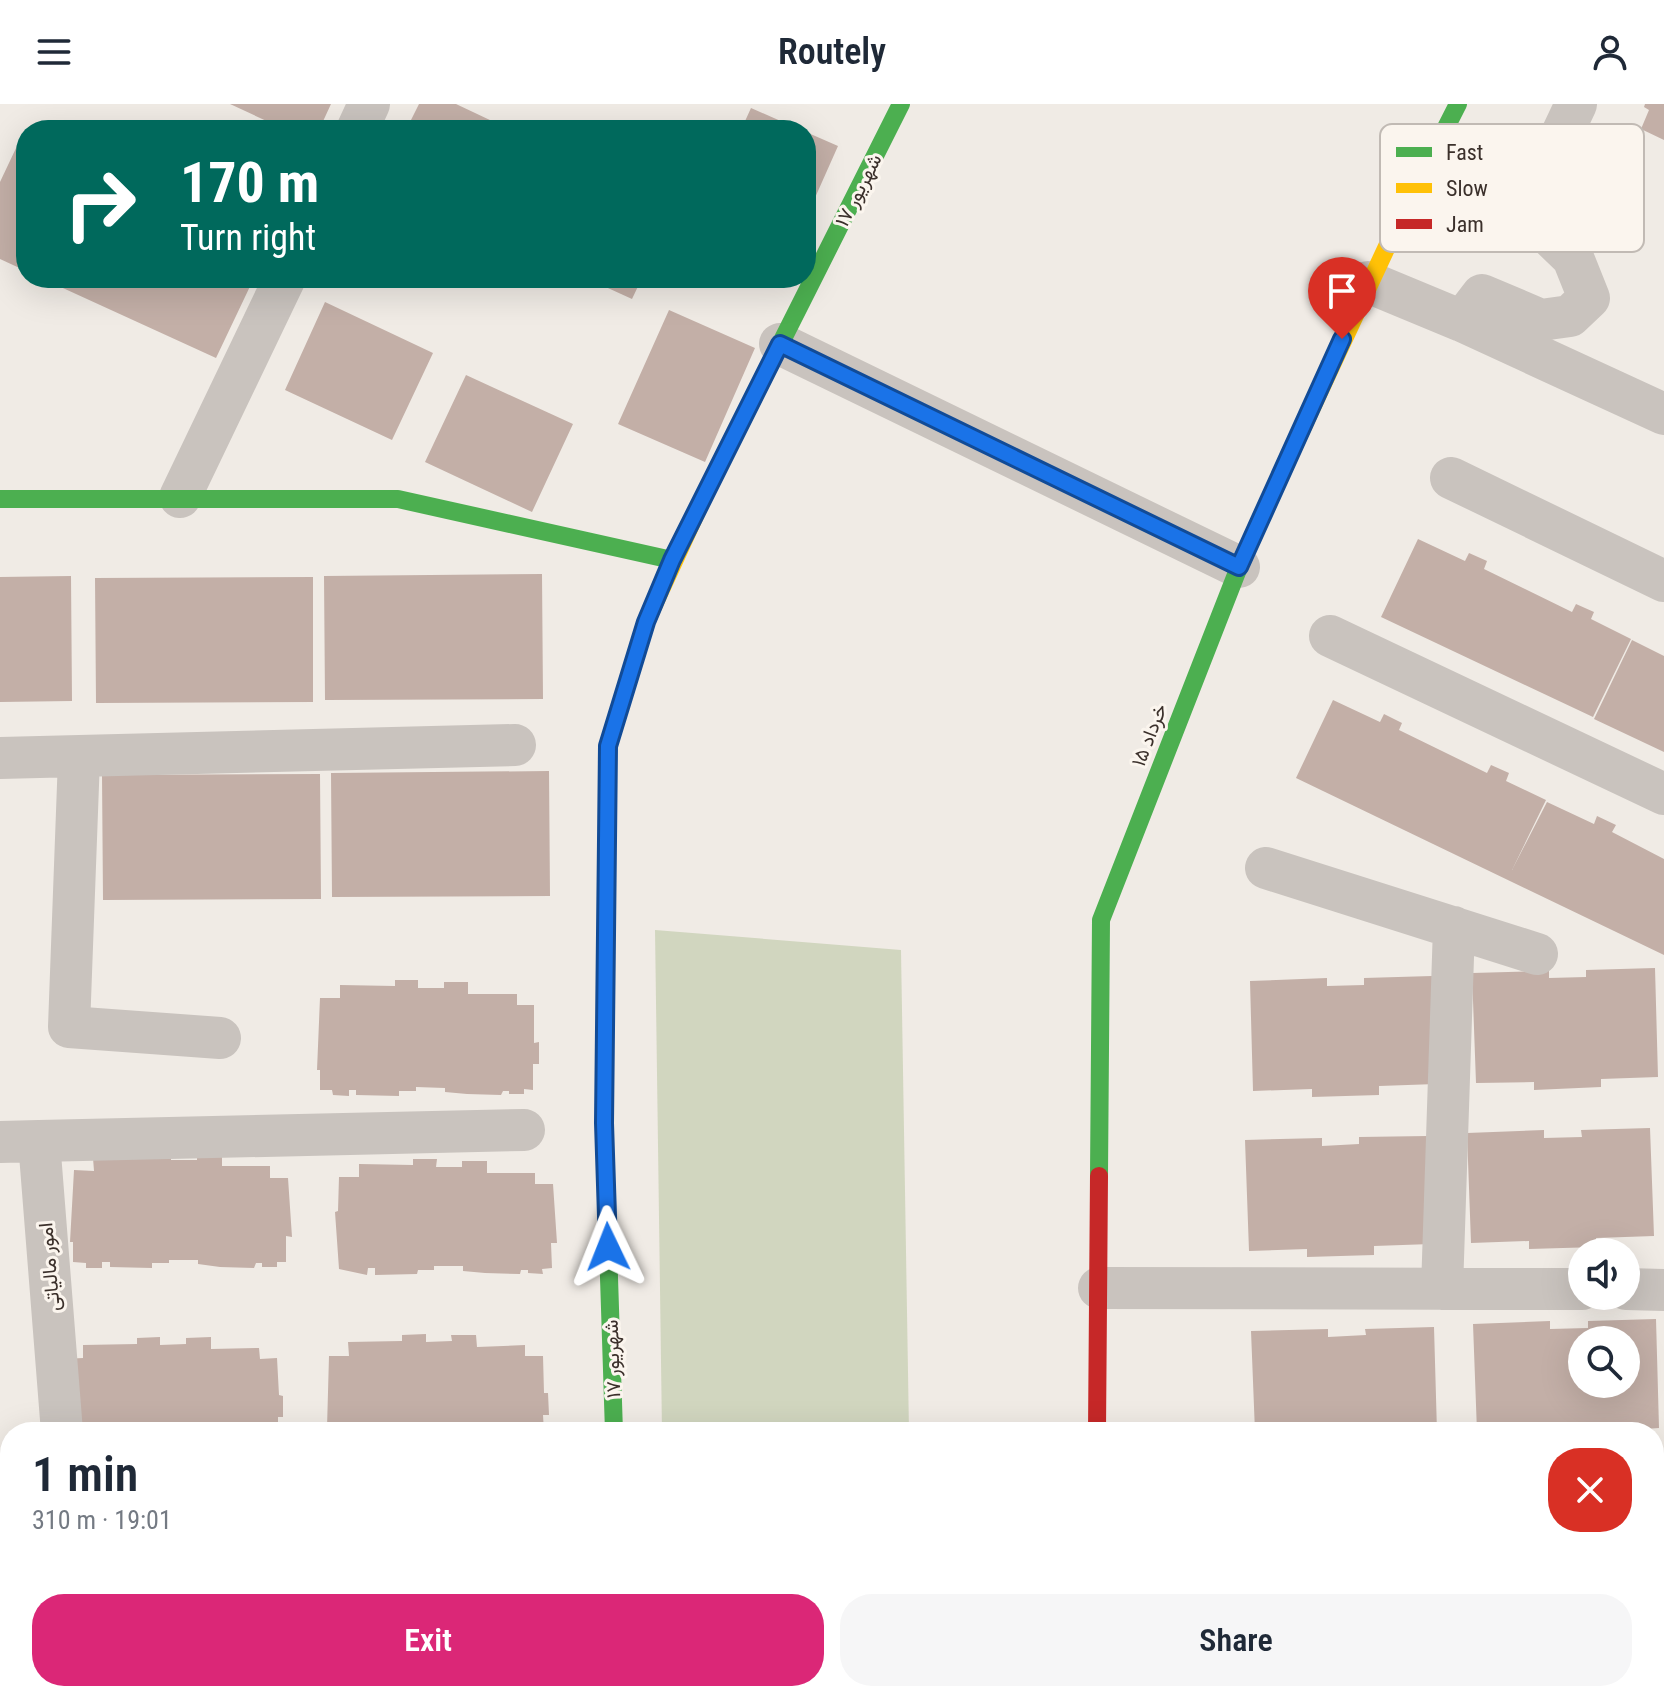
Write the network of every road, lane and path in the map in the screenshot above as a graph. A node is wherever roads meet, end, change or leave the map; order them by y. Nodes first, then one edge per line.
1 (901, 104) edge
2 (1458, 104) edge
3 (1576, 104) edge
4 (1448, 124) edge
5 (1567, 124) edge
6 (1383, 252) edge
7 (1567, 252) edge
8 (816, 273) edge
9 (1368, 282) junction
10 (280, 288) edge
11 (808, 288) edge
12 (1462, 321) junction
13 (780, 344) junction
14 (1664, 414) edge
15 (1451, 478) dead end
16 (180, 497) junction
17 (0, 499) edge
18 (672, 560) junction
19 (1239, 567) junction
20 (1664, 581) edge
21 (1330, 636) dead end
22 (515, 745) dead end
23 (0, 758) edge
24 (79, 758) junction
25 (1664, 794) edge
26 (1266, 868) dead end
27 (1454, 927) junction
28 (1537, 954) dead end
29 (220, 1038) dead end
30 (524, 1130) dead end
31 (20, 1142) edge
32 (1099, 1288) junction
33 (1442, 1289) junction
34 (1568, 1289) edge
35 (1640, 1289) edge
36 (1664, 1290) edge
37 (61, 1422) edge
38 (614, 1422) edge
39 (1097, 1422) edge

1 - 8 street, ۱۷ شهریور
2 - 4 street, ۱۵ خرداد
3 - 5 street
6 - 9 street, ۱۵ خرداد
7 - 12 street
9 - 12 street
9 - 19 street, ۱۵ خرداد
10 - 16 street
11 - 13 street, ۱۷ شهریور
12 - 14 street
13 - 18 street, ۱۷ شهریور
13 - 19 street
15 - 20 street
16 - 17 street
16 - 18 street
18 - 38 street, ۱۷ شهریور
19 - 32 street, ۱۵ خرداد
21 - 25 street
22 - 24 street
23 - 24 street
24 - 29 street
26 - 27 street
27 - 28 street
27 - 33 street
30 - 31 street
31 - 37 street, امور مالیاتی
32 - 33 street
32 - 39 street, ۱۵ خرداد
33 - 34 street
35 - 36 street

